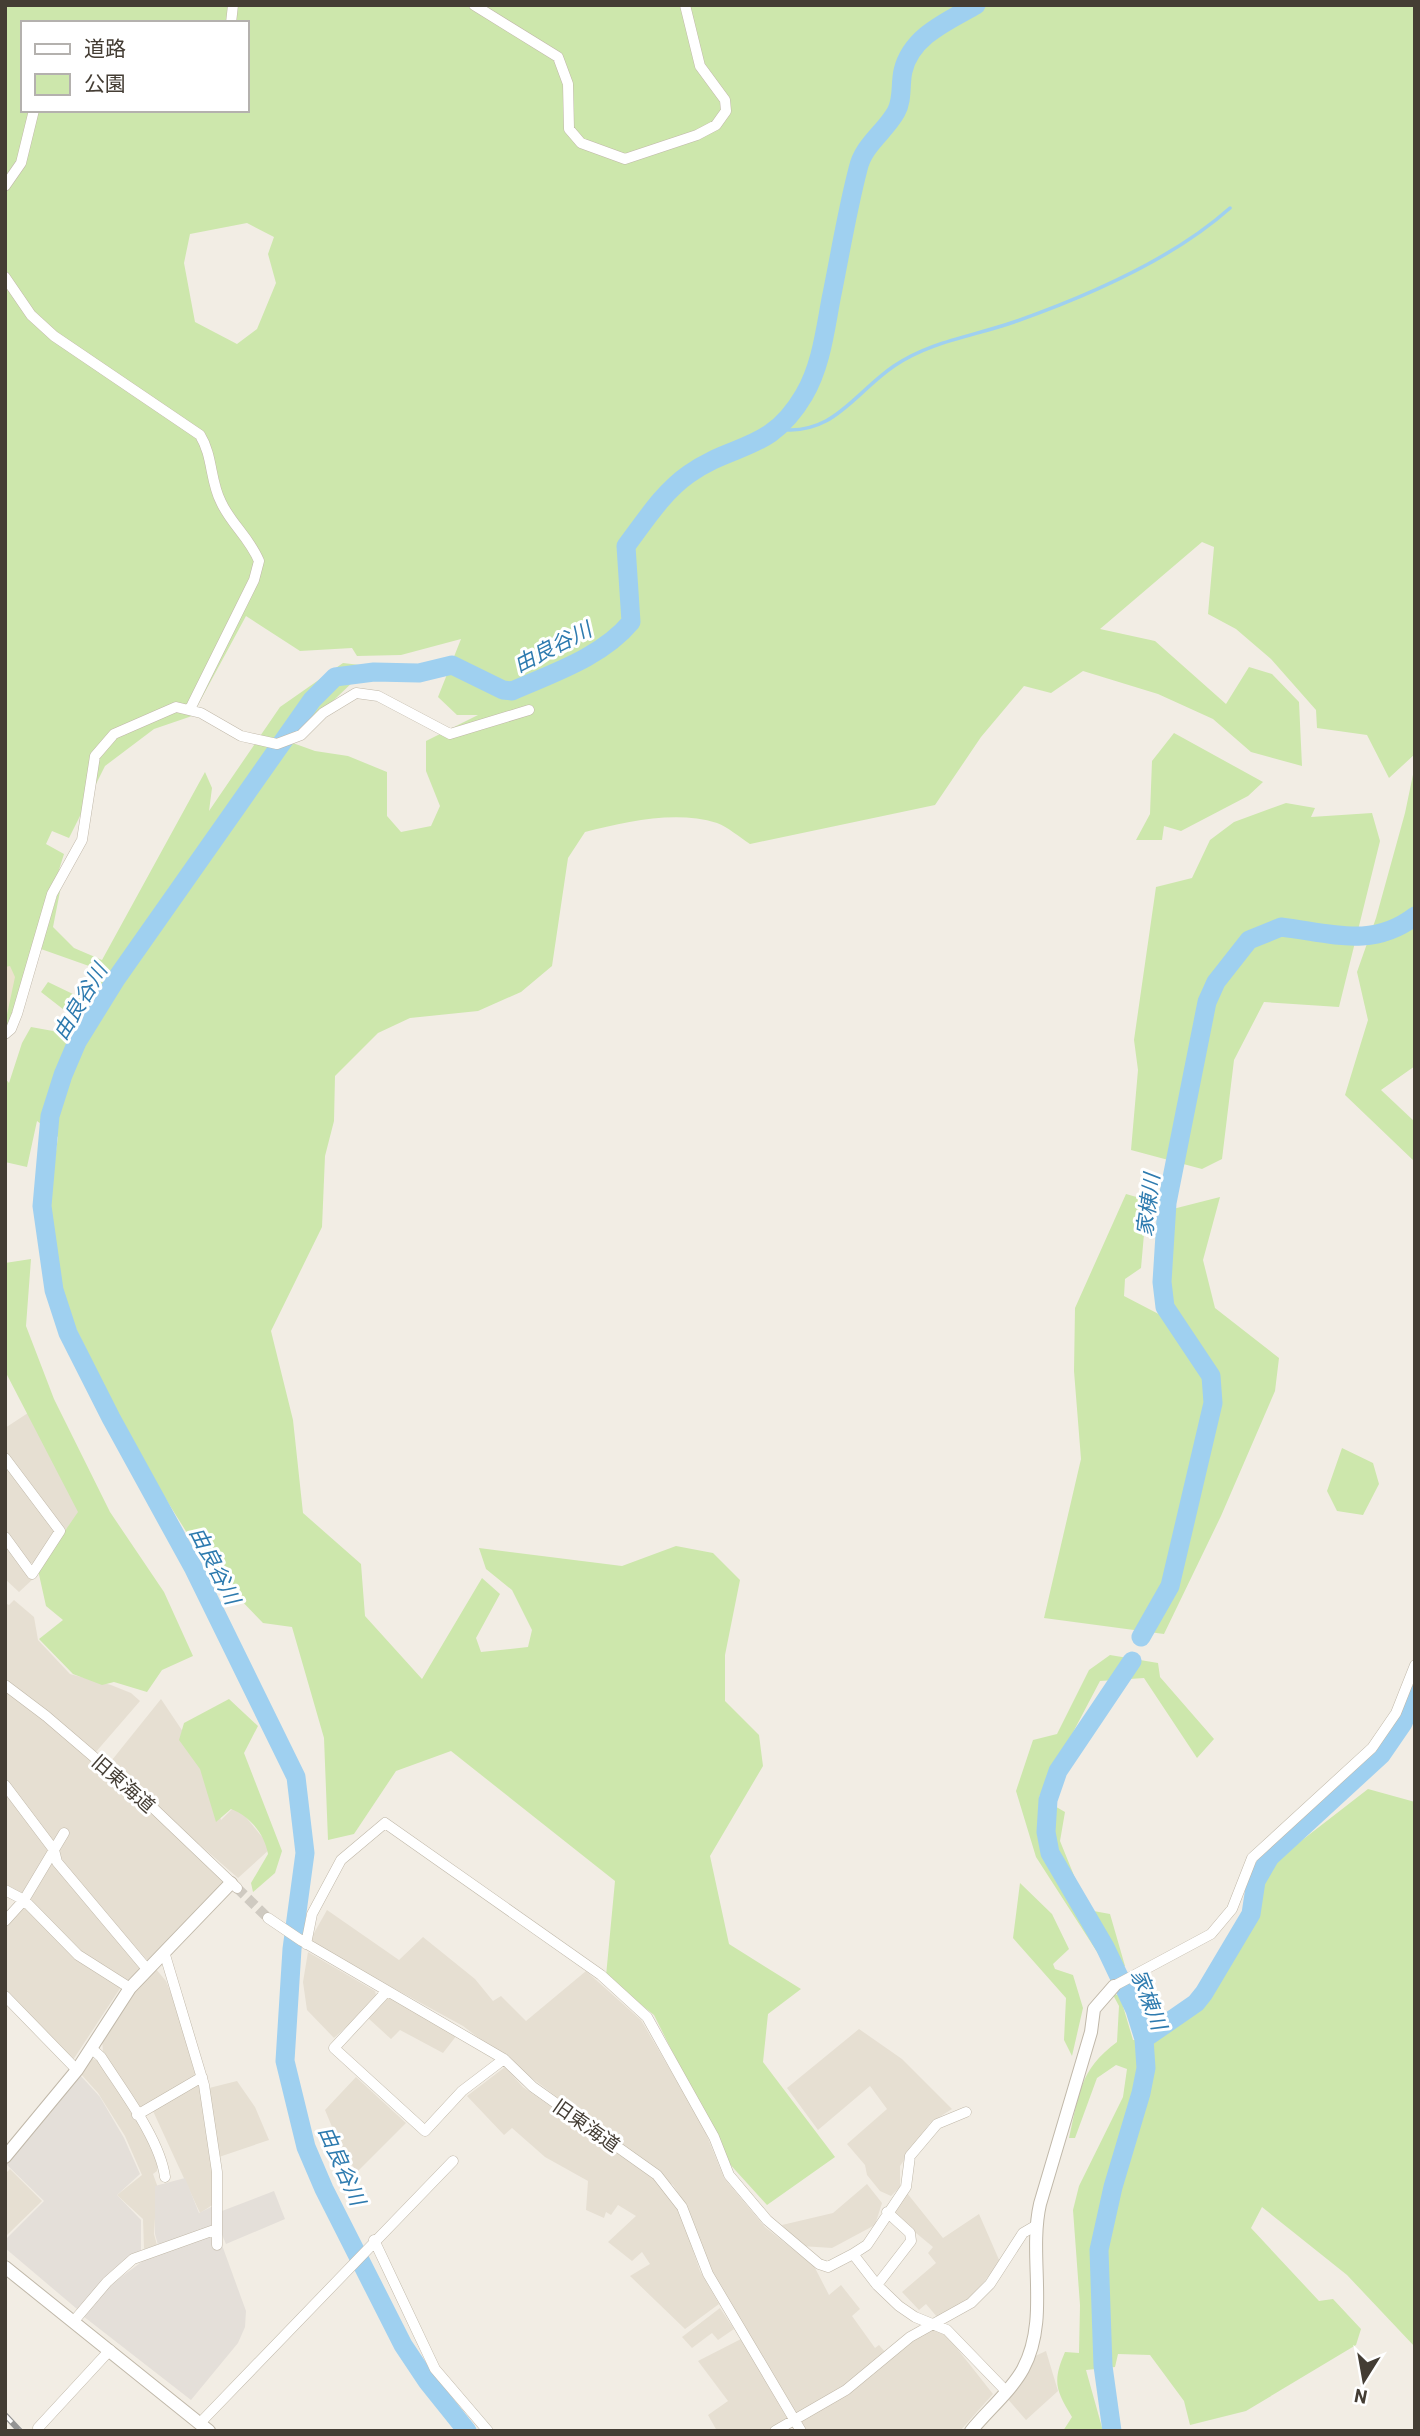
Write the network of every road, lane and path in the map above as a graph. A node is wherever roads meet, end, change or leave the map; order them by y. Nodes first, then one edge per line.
1 (474, 5) edge
2 (685, 5) edge
3 (34, 112) edge
4 (5, 186) edge
5 (5, 277) edge
6 (190, 709) junction
7 (529, 710) dead end
8 (5, 1034) edge
9 (5, 1458) edge
10 (5, 1537) edge
11 (1415, 1665) edge
12 (5, 1685) edge
13 (5, 1785) edge
14 (64, 1833) dead end
15 (54, 1850) junction
16 (234, 1886) joint
17 (5, 1890) edge
18 (24, 1900) junction
19 (268, 1918) tunnel mouth
20 (5, 1921) edge
21 (304, 1943) junction
22 (165, 1955) junction
23 (148, 1969) junction
24 (1114, 1986) joint
25 (130, 1988) junction
26 (387, 1991) junction
27 (5, 1996) edge
28 (91, 2048) junction
29 (504, 2059) junction
30 (77, 2070) junction
31 (202, 2077) junction
32 (966, 2112) dead end
33 (137, 2115) junction
34 (5, 2157) edge
35 (453, 2161) dead end
36 (165, 2177) dead end
37 (887, 2212) junction
38 (1035, 2226) junction
39 (217, 2229) junction
40 (373, 2242) junction
41 (218, 2245) dead end
42 (853, 2253) junction
43 (5, 2267) edge
44 (877, 2285) junction
45 (73, 2322) junction
46 (935, 2324) junction
47 (110, 2350) junction
48 (1005, 2390) junction
49 (794, 2420) junction
50 (205, 2427) edge
51 (38, 2428) dead end
52 (488, 2431) edge
53 (775, 2431) edge
54 (801, 2431) edge
55 (971, 2431) edge

1 - 2 street
3 - 4 street
5 - 6 street
6 - 7 street
6 - 8 street
9 - 10 street
11 - 24 street
12 - 16 street, 旧東海道
13 - 15 street
14 - 15 street
15 - 18 street
15 - 23 street
16 - 22 street
17 - 18 street
18 - 20 street
18 - 25 street
19 - 21 street, 旧東海道
21 - 26 street, 旧東海道
21 - 42 street
22 - 23 street
22 - 31 street
23 - 25 street
24 - 38 street
25 - 28 street
26 - 29 street, 旧東海道
26 - 29 street
27 - 30 street
28 - 30 street
28 - 33 street
29 - 49 street, 旧東海道
30 - 34 street
31 - 33 street
31 - 39 street
32 - 37 street
33 - 36 street
35 - 40 street
37 - 42 street
37 - 44 street
38 - 46 street
38 - 48 street
39 - 41 street
39 - 45 street
40 - 50 street
40 - 52 street
42 - 44 street
43 - 45 street
44 - 46 street
45 - 47 street
46 - 48 street
46 - 49 street
47 - 50 street
47 - 51 street
48 - 55 street
49 - 53 street
49 - 54 street, 旧東海道

